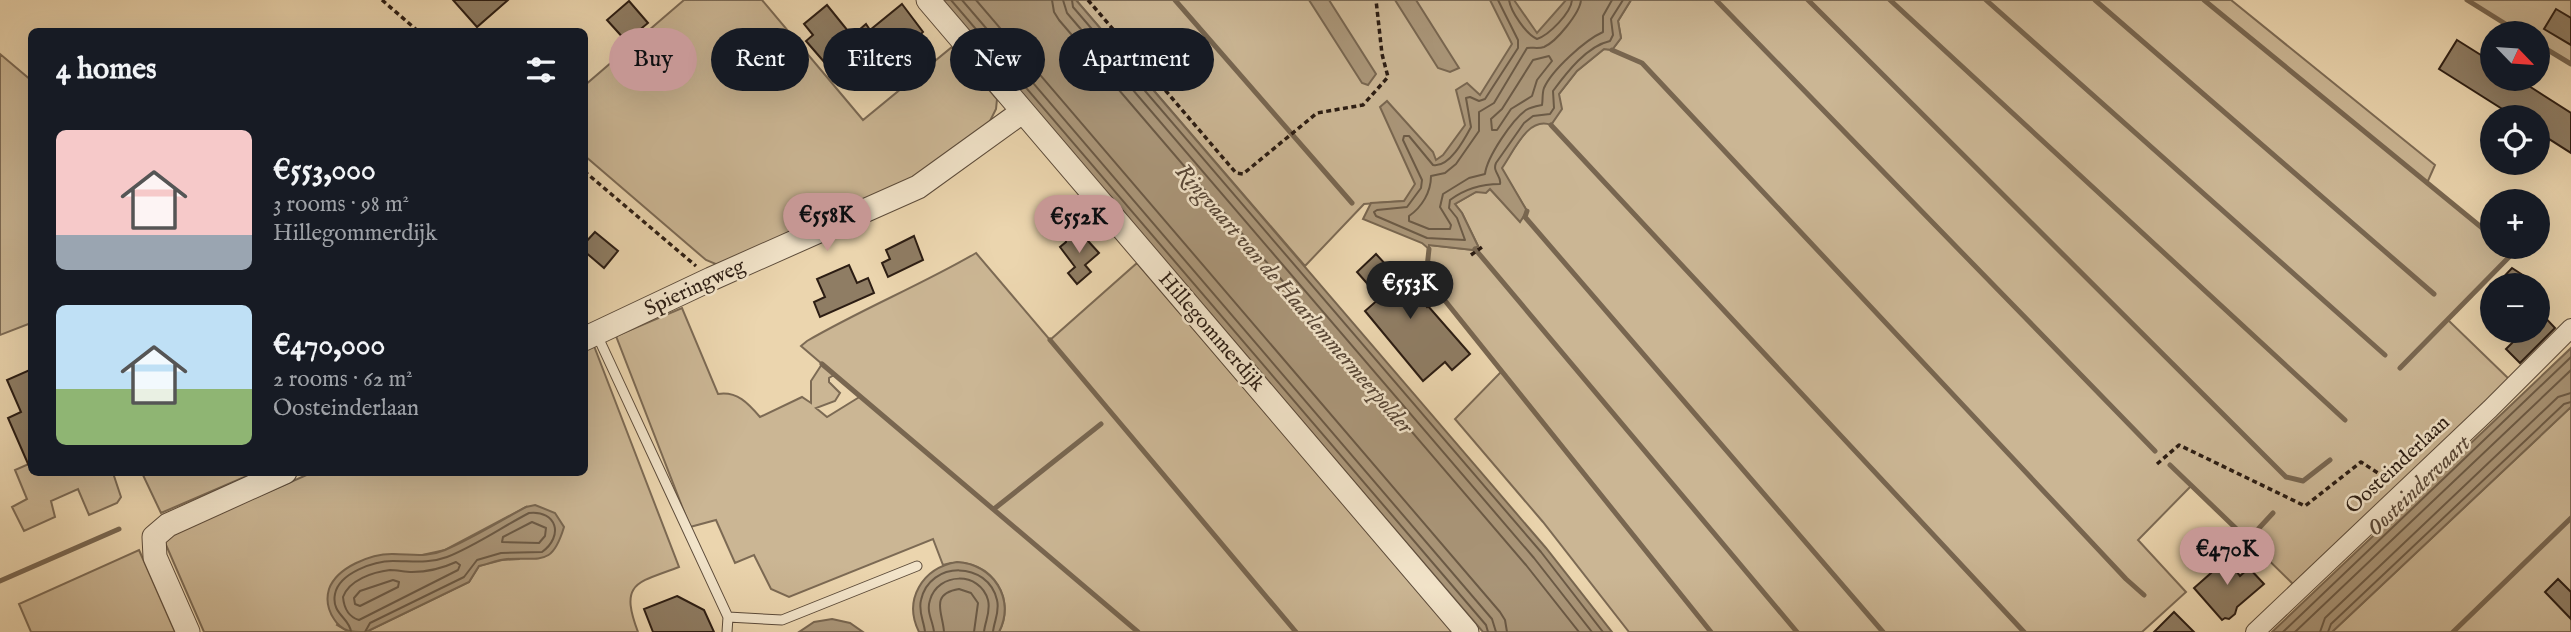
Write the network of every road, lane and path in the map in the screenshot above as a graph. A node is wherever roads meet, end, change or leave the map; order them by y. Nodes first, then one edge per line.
1 (382, 0) edge
2 (928, 0) edge
3 (1088, 0) edge
4 (1376, 0) edge
5 (414, 28) edge
6 (1023, 112) junction
7 (588, 174) edge
8 (1482, 247) dead end
9 (1471, 255) dead end
10 (688, 259) dead end
11 (2571, 328) edge
12 (591, 337) edge
13 (2157, 464) dead end
14 (276, 476) edge
15 (2404, 490) junction
16 (918, 566) dead end
17 (728, 617) junction
18 (188, 632) edge
19 (727, 632) edge
20 (1467, 632) edge
21 (2255, 632) edge

1 - 5 path
2 - 6 street, Hillegommerdijk
3 - 4 path
6 - 12 street, Spieringweg
6 - 20 street, Hillegommerdijk
7 - 10 path, Spieringweg
8 - 9 path
11 - 15 street, Oosteinderlaan
12 - 17 lane
13 - 15 path
14 - 18 street
15 - 21 street, Oosteinderlaan
16 - 17 lane
17 - 19 lane

